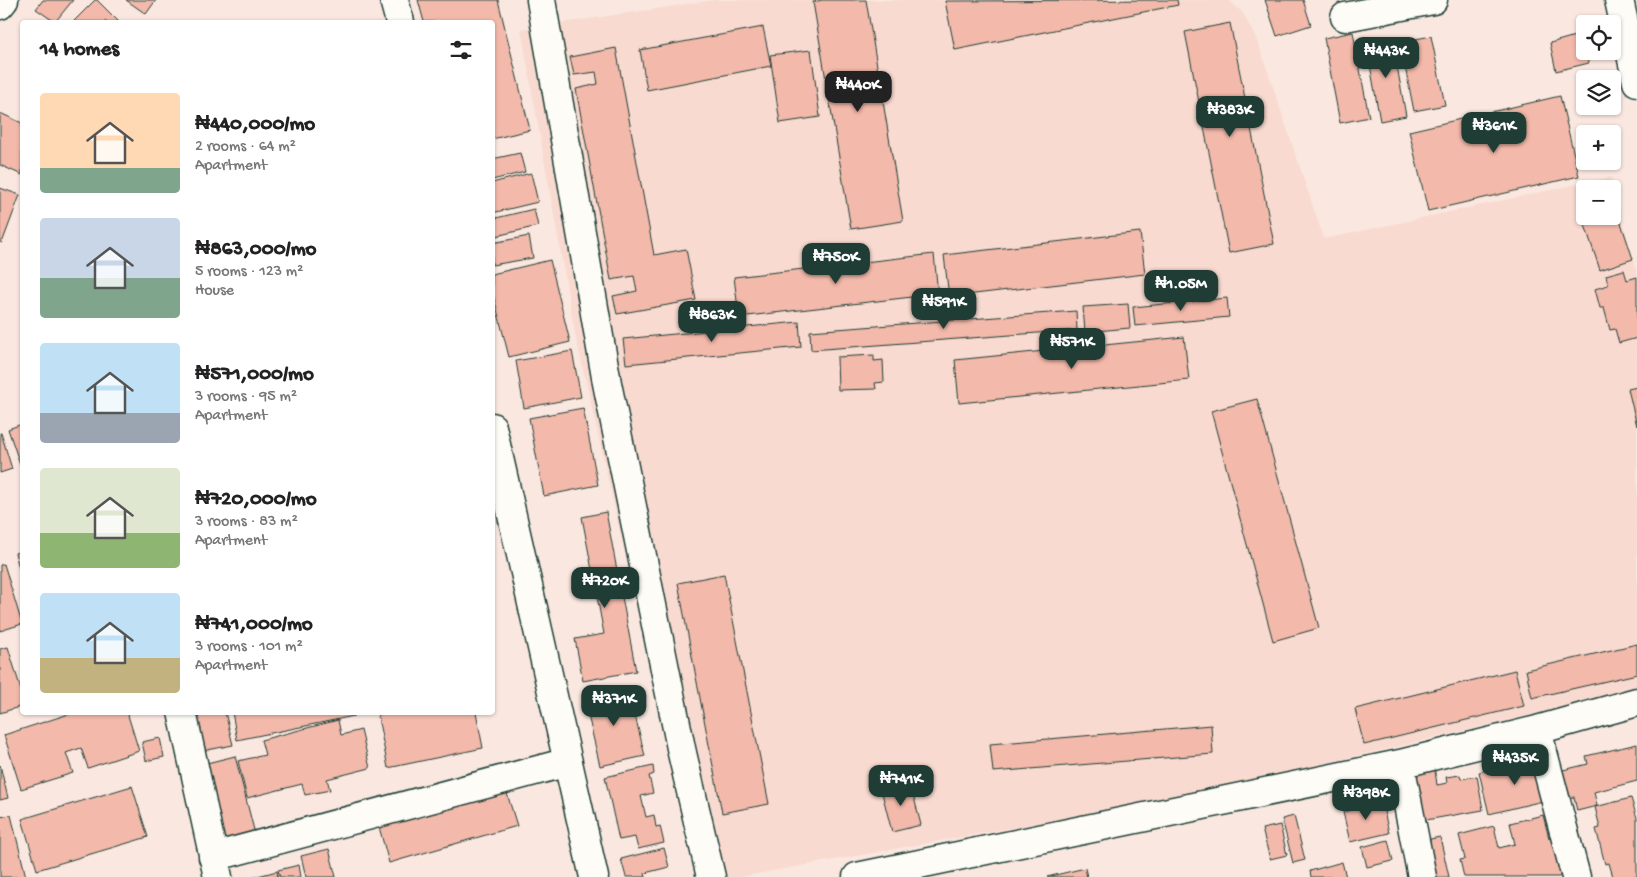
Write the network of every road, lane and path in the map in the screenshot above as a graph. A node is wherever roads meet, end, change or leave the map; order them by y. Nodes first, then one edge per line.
1 (4, 0) edge
2 (394, 0) edge
3 (541, 0) edge
4 (1433, 0) edge
5 (1619, 0) edge
6 (0, 5) edge
7 (1345, 17) dead end
8 (399, 20) edge
9 (1637, 82) edge
10 (495, 440) edge
11 (1637, 702) edge
12 (183, 715) edge
13 (1537, 730) junction
14 (568, 762) junction
15 (1400, 764) junction
16 (215, 867) edge
17 (594, 877) edge
18 (711, 877) edge
19 (857, 877) edge
20 (1422, 877) edge
21 (1576, 877) edge

1 - 6 street
2 - 8 street
3 - 18 street
4 - 7 street
5 - 9 street
10 - 14 street
11 - 13 street
12 - 16 street
13 - 15 street
13 - 21 street
14 - 16 street
14 - 17 street
15 - 19 street
15 - 20 street

